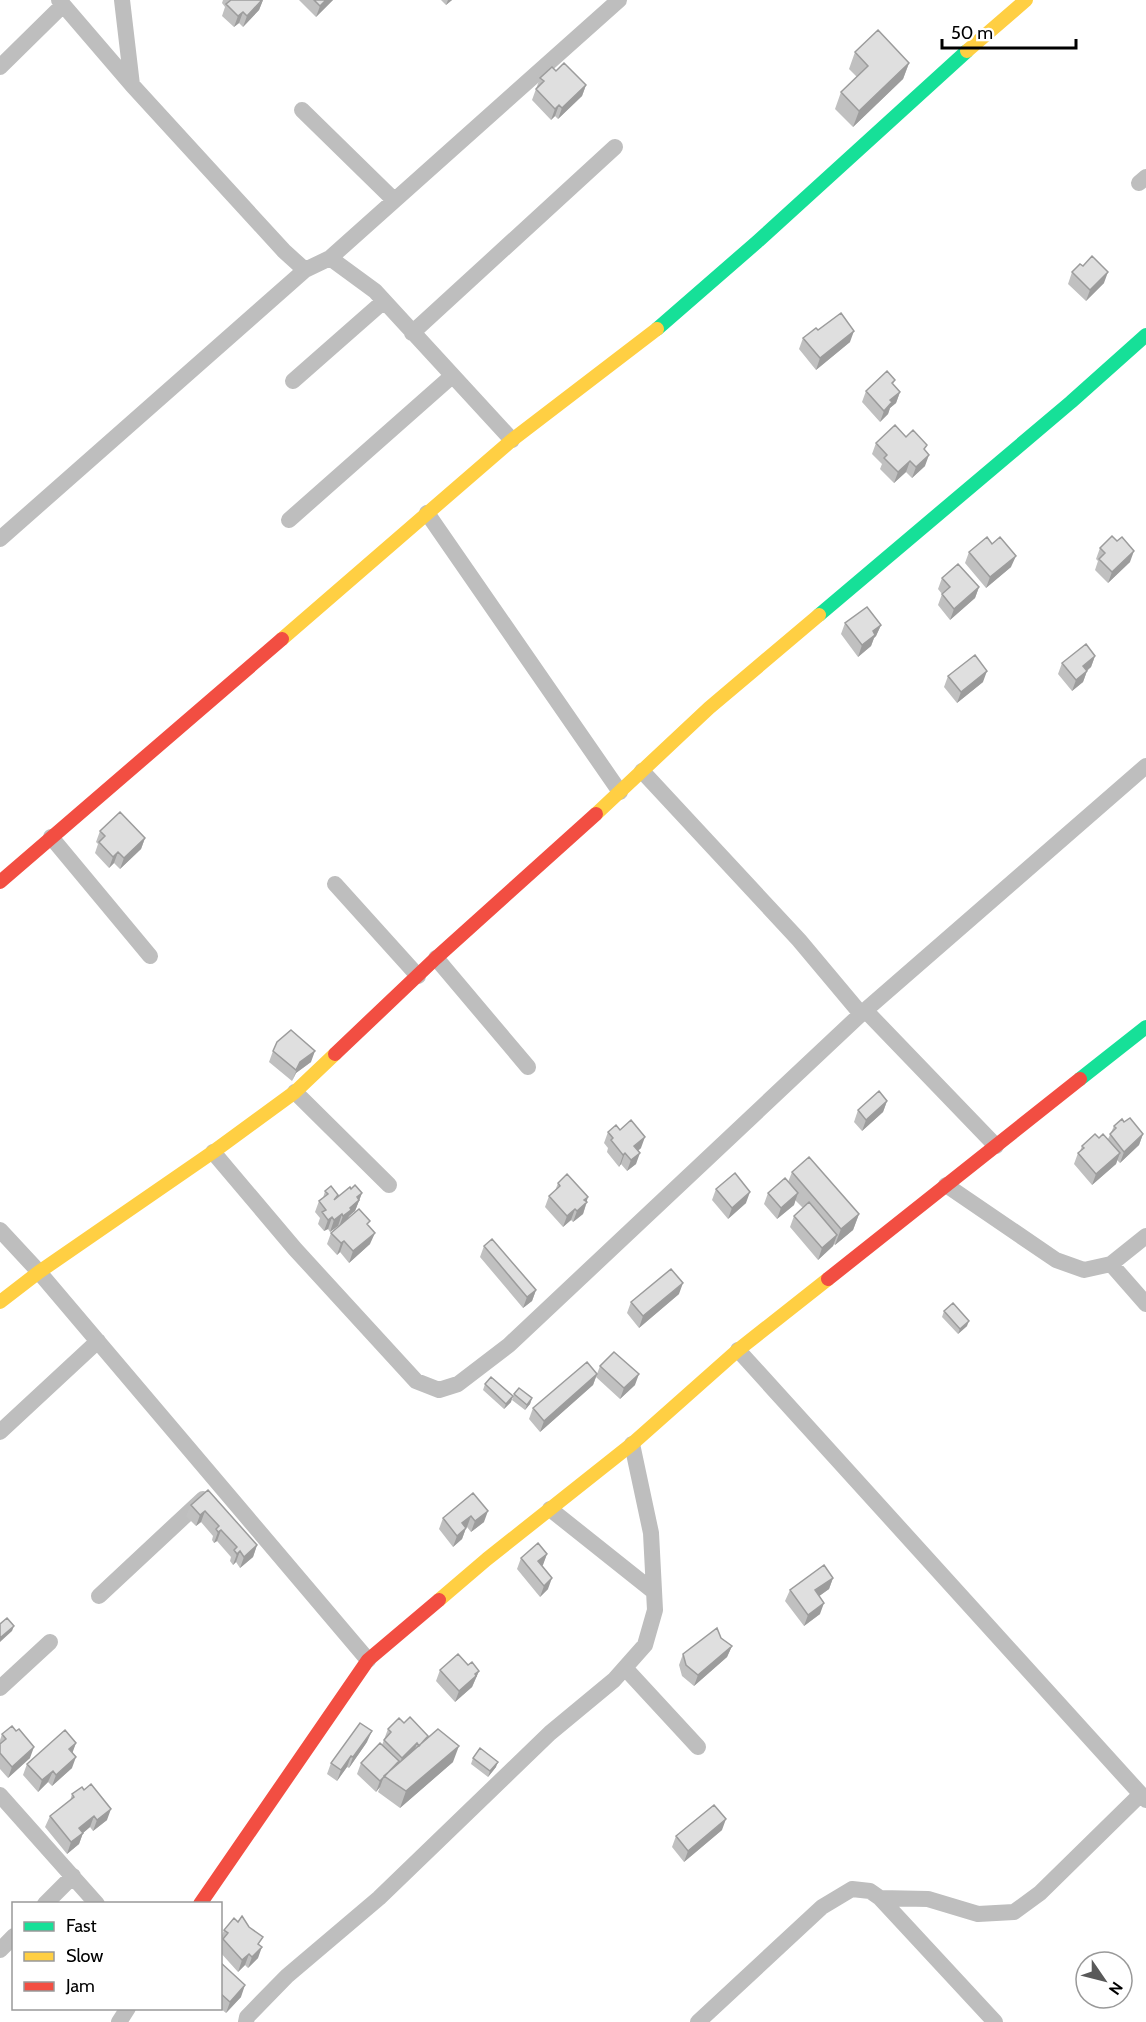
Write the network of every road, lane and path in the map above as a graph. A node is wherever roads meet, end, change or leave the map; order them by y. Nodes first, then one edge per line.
1 (122, 0) edge
2 (619, 0) edge
3 (1026, 0) edge
4 (61, 3) edge
5 (0, 67) edge
6 (132, 85) junction
7 (302, 110) dead end
8 (615, 147) dead end
9 (394, 200) junction
10 (330, 258) junction
11 (305, 270) junction
12 (384, 302) junction
13 (412, 333) junction
14 (1146, 336) edge
15 (452, 376) junction
16 (293, 381) dead end
17 (512, 440) junction
18 (427, 513) junction
19 (289, 520) dead end
20 (0, 539) edge
21 (1146, 766) edge
22 (642, 771) junction
23 (621, 792) junction
24 (51, 837) junction
25 (0, 882) edge
26 (334, 884) dead end
27 (150, 956) dead end
28 (436, 958) junction
29 (418, 976) junction
30 (863, 1012) junction
31 (1146, 1027) edge
32 (528, 1067) dead end
33 (295, 1092) junction
34 (996, 1146) junction
35 (213, 1152) junction
36 (388, 1185) dead end
37 (946, 1185) junction
38 (0, 1230) edge
39 (1146, 1236) edge
40 (1111, 1264) junction
41 (39, 1272) junction
42 (0, 1302) edge
43 (1146, 1304) edge
44 (98, 1341) junction
45 (738, 1350) junction
46 (0, 1432) edge
47 (632, 1444) junction
48 (219, 1484) junction
49 (550, 1509) junction
50 (654, 1591) junction
51 (99, 1596) dead end
52 (50, 1642) dead end
53 (368, 1660) junction
54 (625, 1668) junction
55 (0, 1688) edge
56 (698, 1748) dead end
57 (0, 1795) edge
58 (1143, 1797) edge
59 (73, 1876) junction
60 (880, 1898) junction
61 (47, 1902) edge
62 (95, 1902) edge
63 (201, 1902) edge
64 (12, 1938) edge
65 (0, 1950) edge
66 (246, 2022) edge
67 (698, 2022) edge
68 (995, 2022) edge

1 - 6 street
2 - 9 street
3 - 17 street
4 - 5 street
4 - 6 street
6 - 11 street
7 - 9 street
8 - 13 street
9 - 10 street
10 - 11 street
10 - 12 street
11 - 20 street
12 - 13 street
12 - 16 street
13 - 15 street
14 - 22 street
15 - 17 street
15 - 19 street
17 - 18 street
18 - 23 street
18 - 24 street
21 - 30 street
22 - 23 street
22 - 30 street
23 - 28 street
24 - 25 street
24 - 27 street
26 - 29 street
28 - 29 street
28 - 32 street
29 - 33 street
30 - 34 street
30 - 35 street
31 - 34 street
33 - 35 street
33 - 36 street
34 - 37 street
35 - 41 street
37 - 40 street
37 - 45 street
38 - 41 street
39 - 40 street
40 - 43 street
41 - 42 street
41 - 44 street
44 - 46 street
44 - 48 street
45 - 47 street
45 - 58 street
47 - 49 street
47 - 50 street
48 - 51 street
48 - 53 street
49 - 50 street
49 - 53 street
50 - 54 street
52 - 55 street
53 - 63 street
54 - 56 street
54 - 66 street
57 - 59 street
58 - 60 street
59 - 61 street
59 - 62 street
60 - 67 street
60 - 68 street
64 - 65 street

